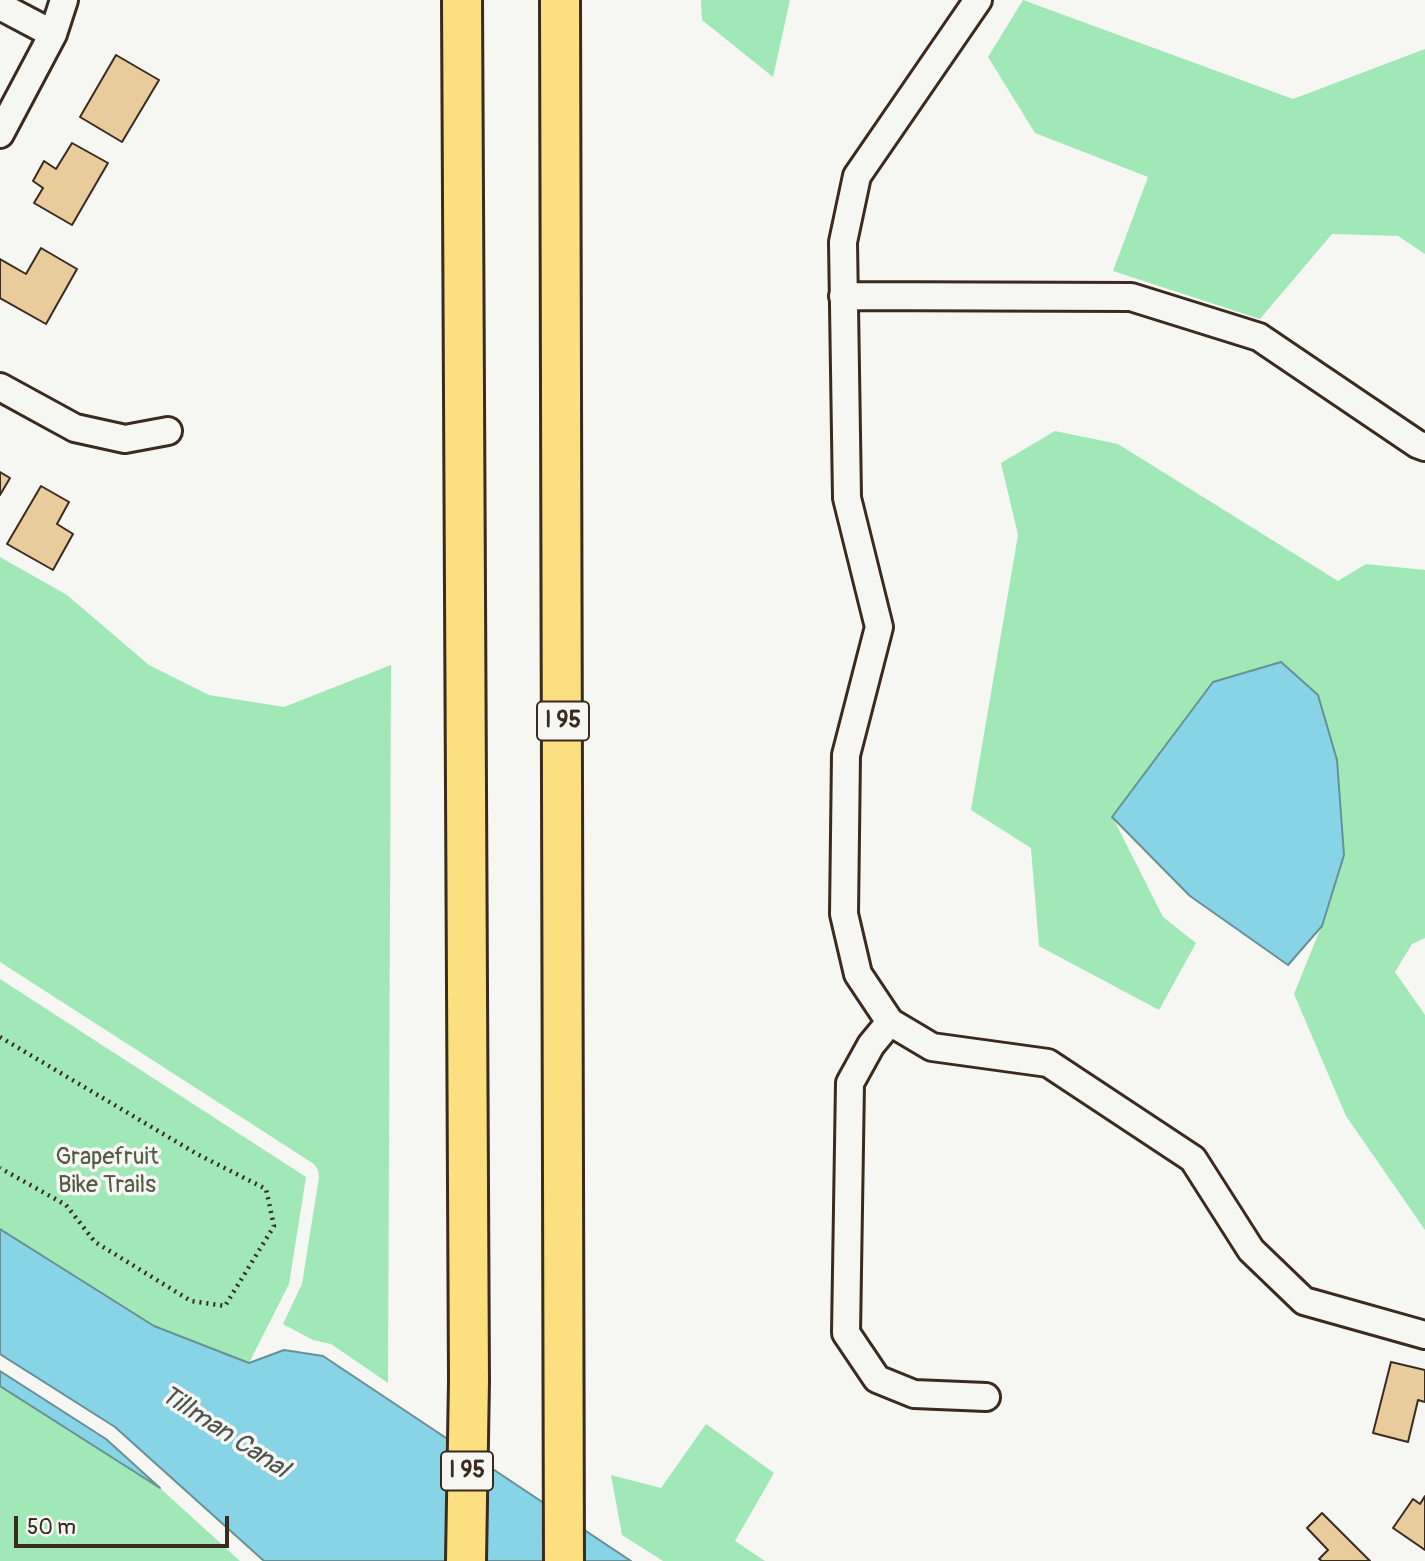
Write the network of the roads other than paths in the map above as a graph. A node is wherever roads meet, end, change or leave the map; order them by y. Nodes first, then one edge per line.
1 (64, 0) edge
2 (462, 0) edge
3 (560, 0) edge
4 (978, 0) edge
5 (0, 6) edge
6 (53, 34) junction
7 (0, 134) edge
8 (843, 296) junction
9 (0, 387) edge
10 (168, 431) dead end
11 (1425, 447) edge
12 (890, 1022) junction
13 (1425, 1335) edge
14 (986, 1397) dead end
15 (466, 1561) edge
16 (564, 1561) edge

1 - 6 street
2 - 15 highway, I 95
3 - 16 highway, I 95
4 - 8 street
5 - 6 street
6 - 7 street
8 - 11 street
8 - 12 street
9 - 10 street
12 - 13 street
12 - 14 street

